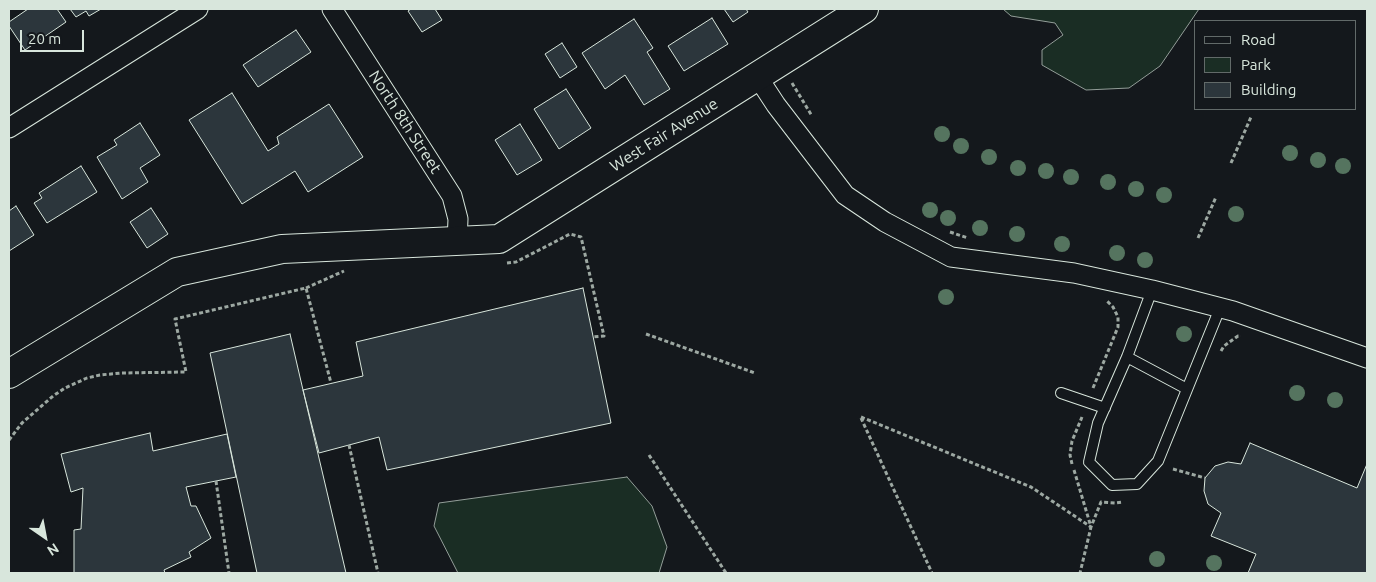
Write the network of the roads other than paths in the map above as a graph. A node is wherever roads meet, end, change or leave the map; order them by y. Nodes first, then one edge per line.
1 (198, 9) edge
2 (332, 9) edge
3 (864, 9) edge
4 (768, 69) junction
5 (9, 128) edge
6 (457, 242) junction
7 (1152, 290) junction
8 (1220, 308) junction
9 (1127, 357) junction
10 (1367, 358) edge
11 (9, 374) edge
12 (1187, 389) junction
13 (1061, 393) dead end
14 (1105, 408) junction

1 - 5 street
2 - 6 street, North 8th Street
3 - 4 street, West Fair Avenue
4 - 6 street, West Fair Avenue
4 - 7 street
6 - 11 street, West Fair Avenue
7 - 8 street
7 - 9 lane
8 - 10 street
8 - 12 lane
9 - 12 lane
9 - 14 lane
12 - 14 lane
13 - 14 lane

